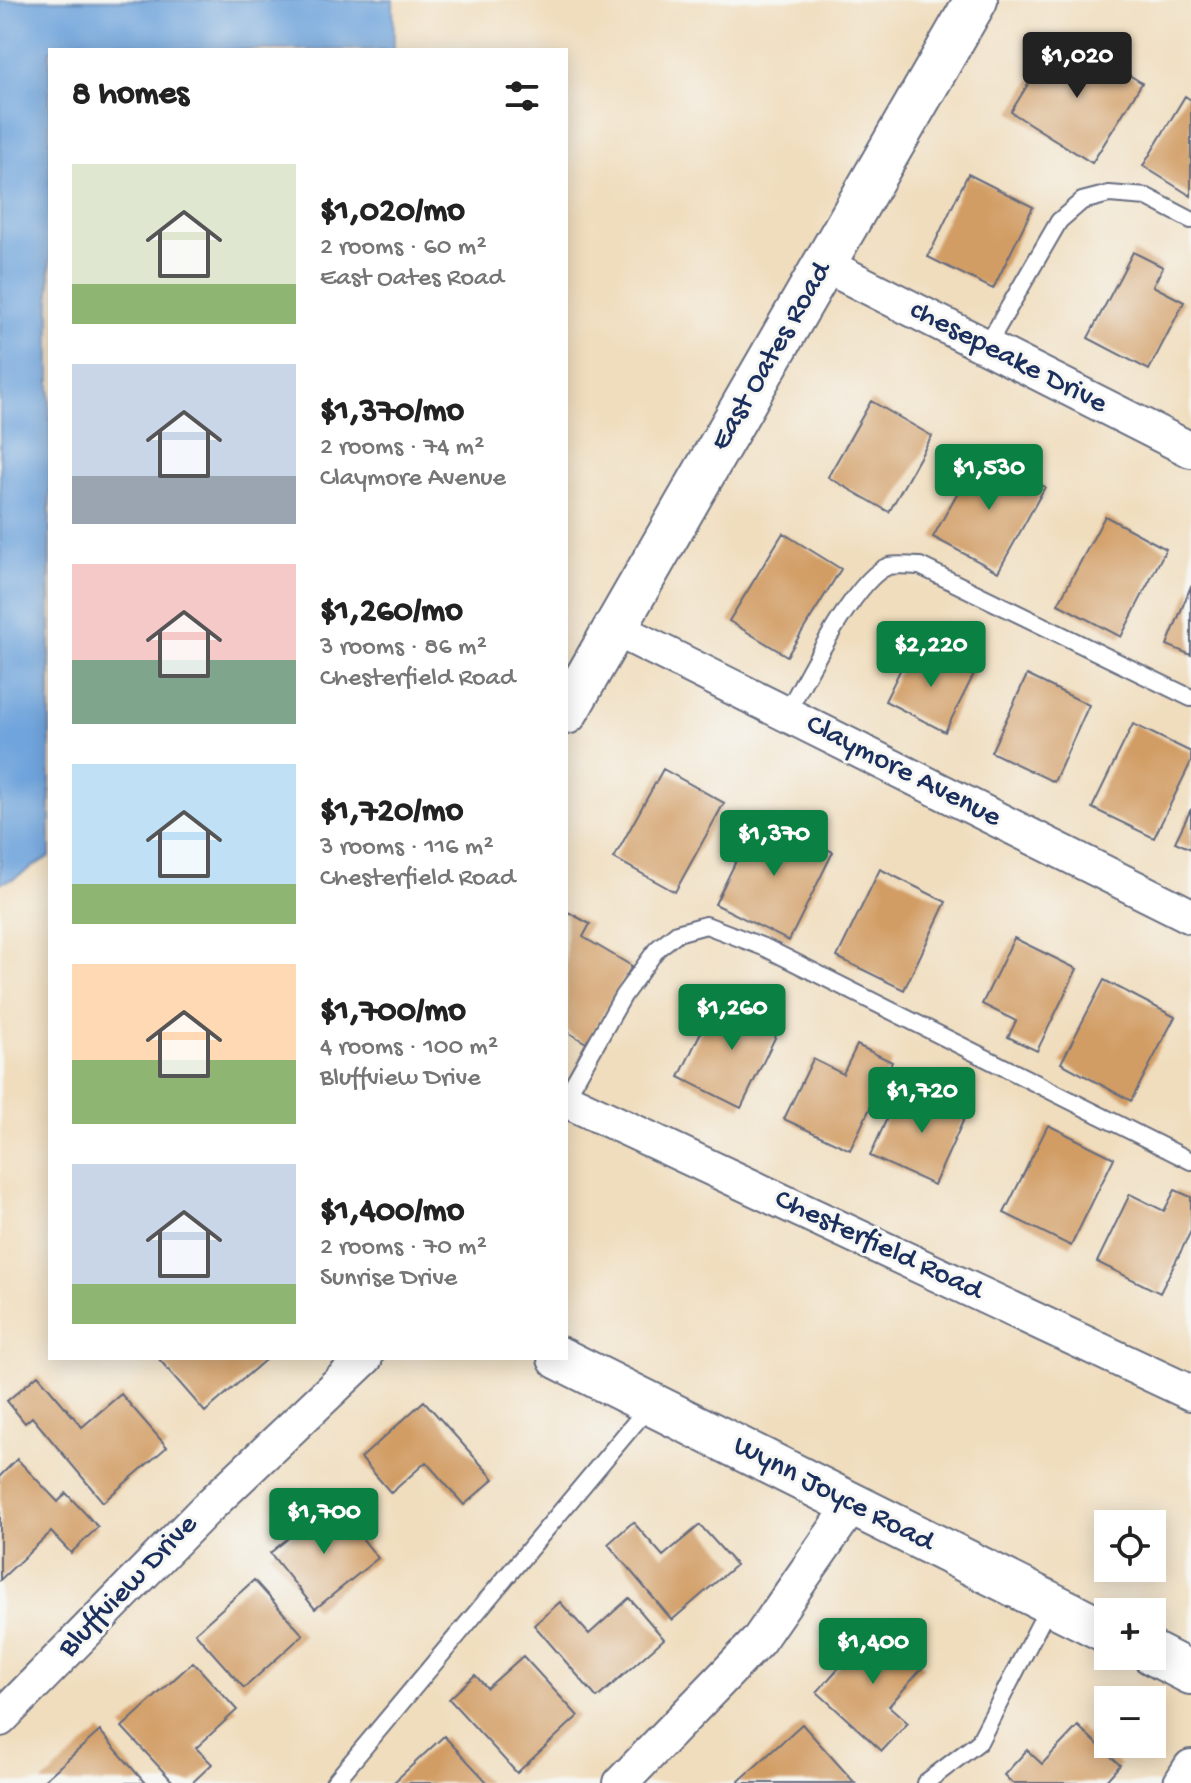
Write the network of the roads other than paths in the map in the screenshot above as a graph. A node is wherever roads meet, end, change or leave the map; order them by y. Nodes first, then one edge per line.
1 (976, 0) edge
2 (1191, 220) edge
3 (825, 265) junction
4 (986, 347) junction
5 (1191, 450) edge
6 (614, 628) junction
7 (1191, 698) edge
8 (568, 709) edge
9 (786, 714) junction
10 (1191, 916) edge
11 (568, 1094) edge
12 (568, 1099) edge
13 (1191, 1161) edge
14 (363, 1360) edge
15 (563, 1360) edge
16 (1191, 1393) edge
17 (651, 1403) junction
18 (853, 1504) junction
19 (1051, 1603) junction
20 (1094, 1625) edge
21 (1166, 1660) edge
22 (1191, 1673) edge
23 (0, 1719) edge
24 (1191, 1767) edge
25 (334, 1783) edge
26 (621, 1783) edge
27 (925, 1783) edge
28 (1181, 1783) edge

1 - 3 street, East Oates Road
2 - 4 lane
3 - 4 street, chesepeake Drive
3 - 6 street, East Oates Road
4 - 5 street, chesepeake Drive
6 - 8 street, East Oates Road
6 - 9 street, Claymore Avenue
7 - 9 lane
9 - 10 street, Claymore Avenue
11 - 13 lane
12 - 16 street, Chesterfield Road
14 - 23 street, Bluffview Drive
15 - 17 street, Wynn Joyce Road
17 - 18 street, Wynn Joyce Road
17 - 25 lane
18 - 19 street, Wynn Joyce Road
18 - 26 street
19 - 20 street, Wynn Joyce Road
19 - 27 lane
21 - 22 street
24 - 28 street

